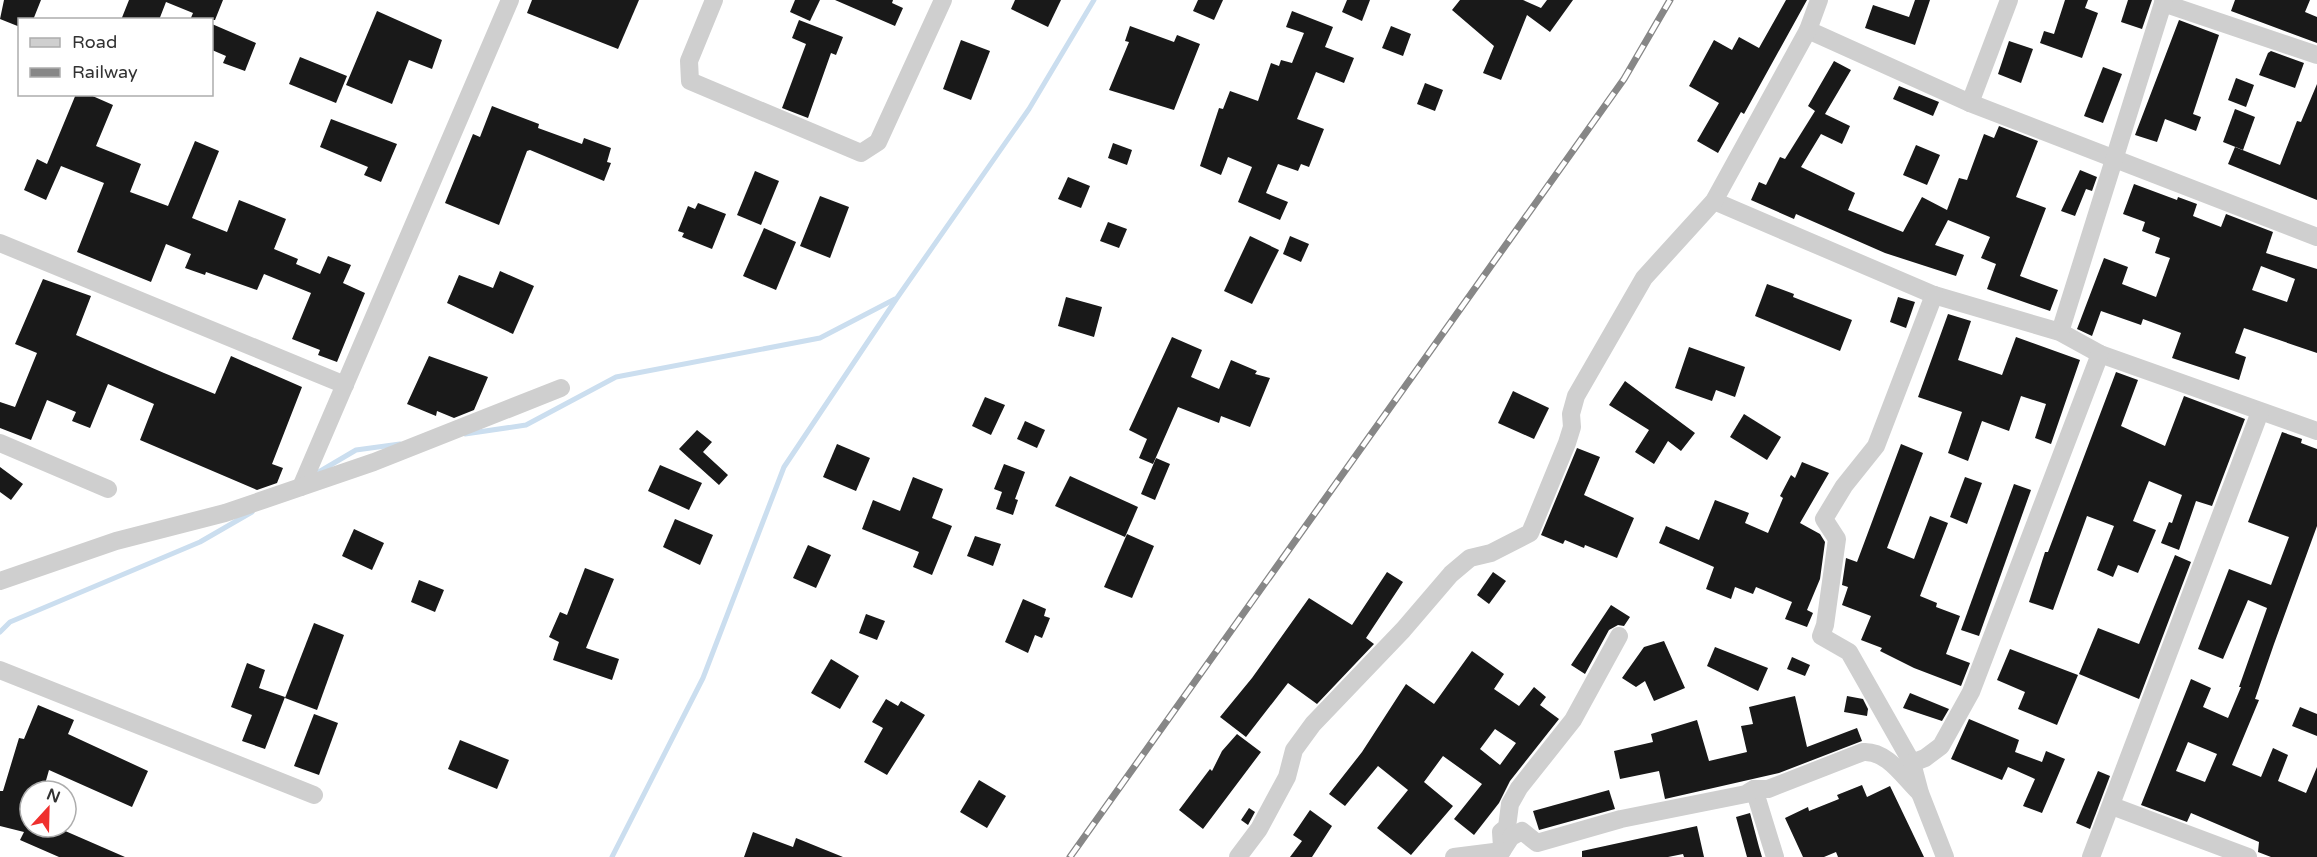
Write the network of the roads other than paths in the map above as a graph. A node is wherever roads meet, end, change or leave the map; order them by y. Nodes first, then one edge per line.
1 (510, 0) edge
2 (714, 0) edge
3 (943, 0) edge
4 (1819, 0) edge
5 (2009, 0) edge
6 (2163, 1) edge
7 (1808, 30) junction
8 (2317, 55) edge
9 (1970, 103) junction
10 (2113, 159) junction
11 (1714, 201) junction
12 (2317, 237) edge
13 (0, 243) edge
14 (1934, 295) junction
15 (2060, 332) junction
16 (2100, 354) junction
17 (345, 385) junction
18 (561, 388) dead end
19 (2260, 412) junction
20 (2317, 431) edge
21 (0, 443) edge
22 (301, 487) junction
23 (108, 489) dead end
24 (0, 581) edge
25 (1619, 636) dead end
26 (0, 670) edge
27 (1912, 763) junction
28 (1754, 789) junction
29 (1920, 793) junction
30 (314, 795) dead end
31 (2112, 806) junction
32 (1503, 854) edge
33 (1238, 857) edge
34 (1454, 857) edge
35 (1775, 857) edge
36 (1944, 857) edge
37 (2091, 857) edge
38 (2248, 857) edge

1 - 17 street
2 - 3 street
4 - 7 street
5 - 9 street
6 - 8 street
6 - 10 street
7 - 9 street
7 - 11 street
9 - 10 street
10 - 12 street
10 - 15 street
11 - 14 street
11 - 33 street
13 - 17 street
14 - 15 street
14 - 27 street
15 - 16 street
16 - 19 street
16 - 27 street
17 - 22 street
18 - 22 street
19 - 20 street
19 - 31 street
21 - 23 street
22 - 24 street
25 - 32 street
26 - 30 street
27 - 29 street
28 - 29 street
28 - 32 street
28 - 35 street
29 - 36 street
31 - 37 street
31 - 38 street
32 - 34 street

